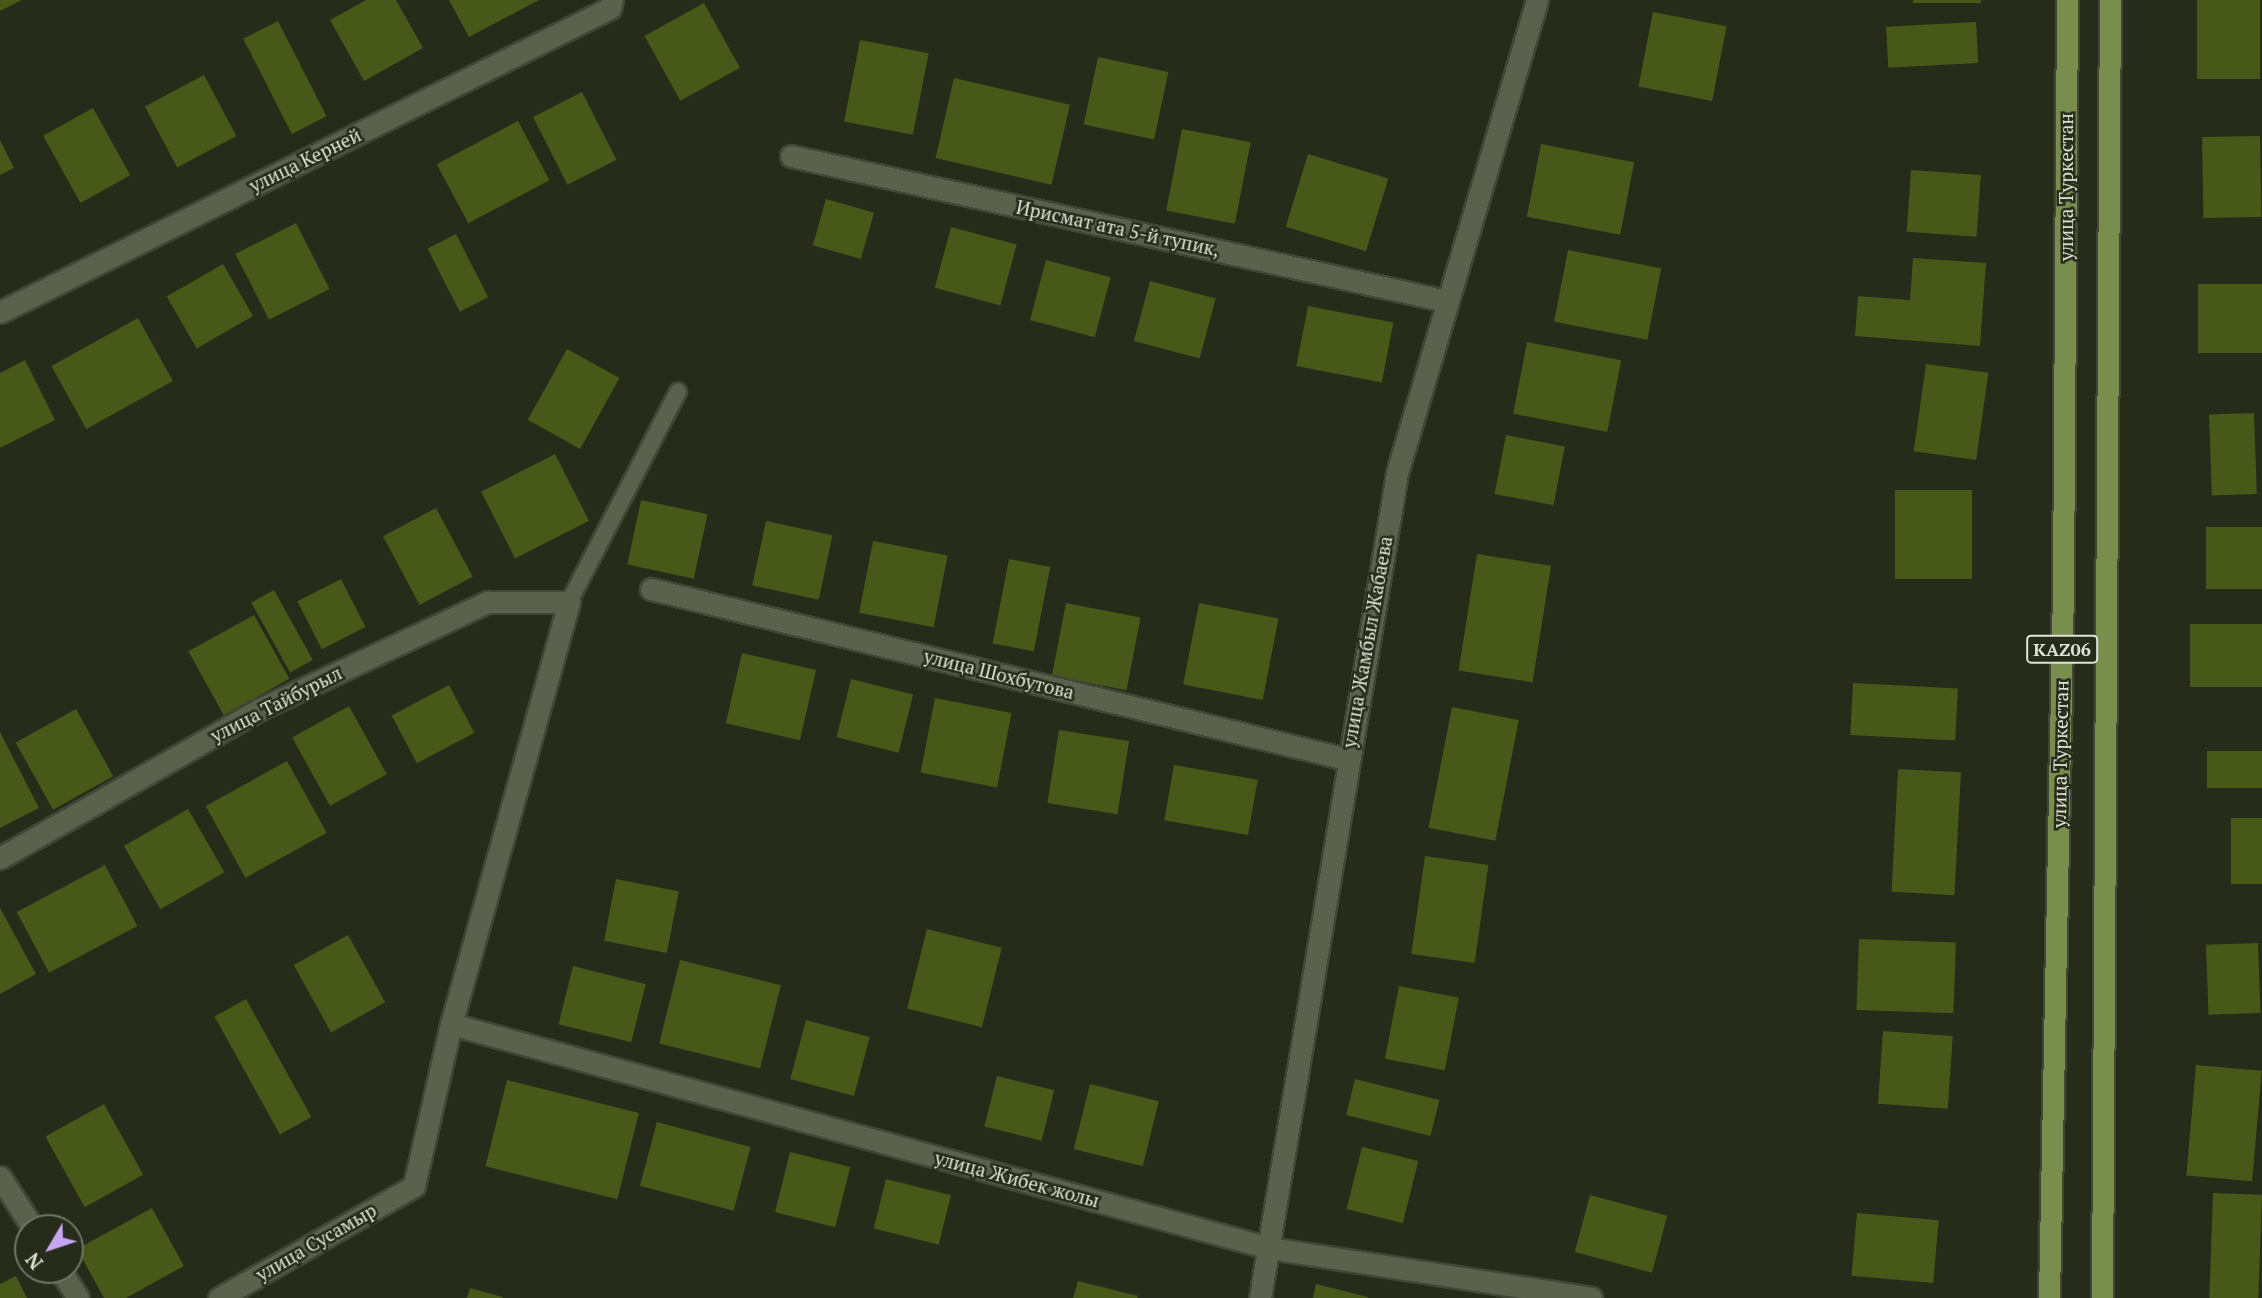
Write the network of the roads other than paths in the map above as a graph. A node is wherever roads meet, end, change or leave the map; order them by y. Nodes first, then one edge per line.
1 (1536, 0) edge
2 (2067, 0) edge
3 (2110, 0) edge
4 (611, 4) edge
5 (791, 156) dead end
6 (1446, 301) junction
7 (0, 312) edge
8 (678, 392) dead end
9 (651, 589) dead end
10 (569, 602) junction
11 (1346, 759) junction
12 (0, 858) edge
13 (451, 1024) junction
14 (0, 1177) edge
15 (24, 1214) edge
16 (1269, 1248) junction
17 (219, 1298) edge
18 (1260, 1298) edge
19 (1591, 1298) edge
20 (2049, 1298) edge
21 (2102, 1298) edge

1 - 6 street, улица Жамбыл Жабаева
2 - 20 highway, улица Туркестан / KАZ06
3 - 21 highway, KАZ06
4 - 7 street, улица Керней
5 - 6 street, Ирисмат ата 5-й тупик,
6 - 11 street, улица Жамбыл Жабаева
8 - 10 lane
9 - 11 street, улица Шохбутова
10 - 12 street, улица Тайбурыл
10 - 13 street
11 - 16 street, улица Жамбыл Жабаева
13 - 16 street, улица Жибек жолы
13 - 17 street, улица Сусамыр
14 - 15 street
16 - 18 street, улица Жамбыл Жабаева
16 - 19 street, улица Жибек жолы

